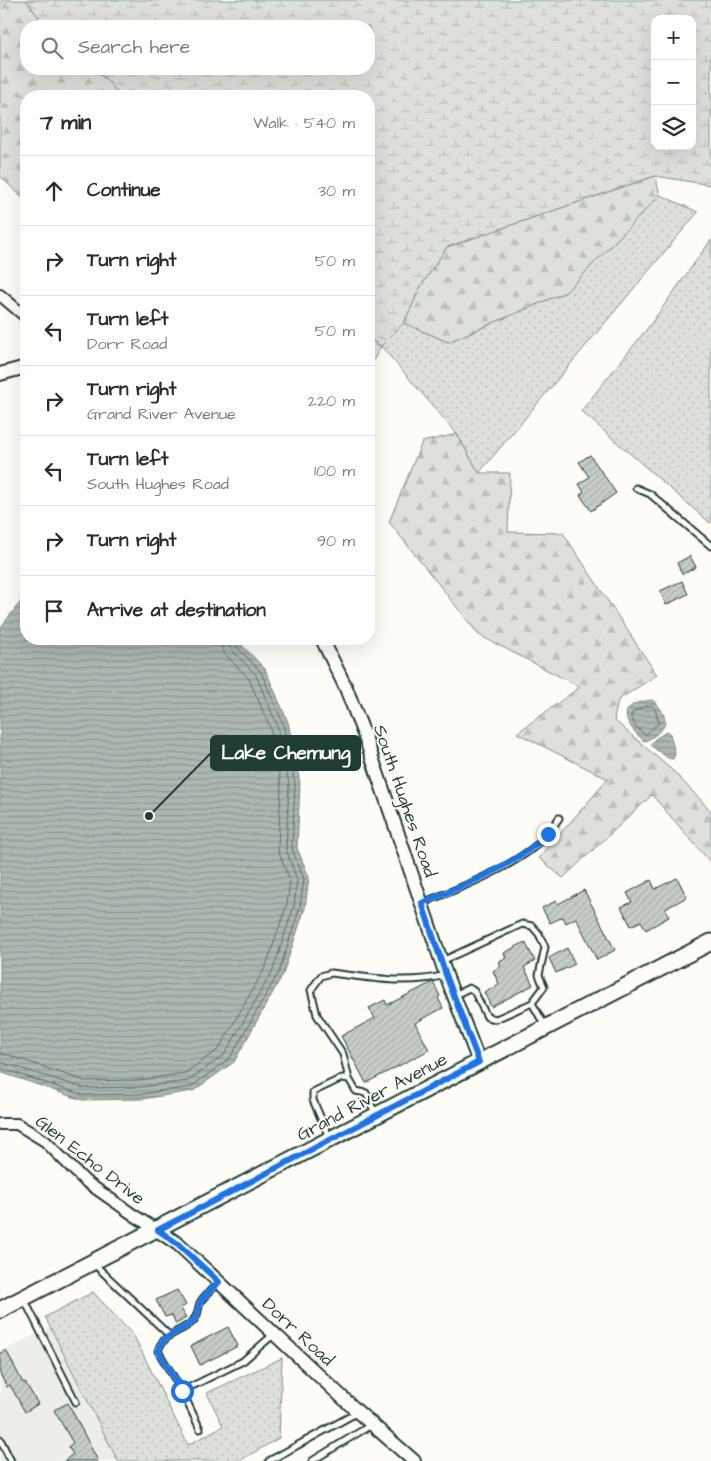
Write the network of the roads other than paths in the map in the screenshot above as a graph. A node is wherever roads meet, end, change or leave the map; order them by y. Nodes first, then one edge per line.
1 (0, 295) edge
2 (20, 312) edge
3 (20, 368) edge
4 (0, 374) edge
5 (636, 488) dead end
6 (711, 546) edge
7 (325, 645) edge
8 (559, 818) dead end
9 (422, 903) junction
10 (711, 942) edge
11 (441, 961) junction
12 (446, 975) junction
13 (453, 995) junction
14 (532, 1003) junction
15 (546, 1027) junction
16 (479, 1062) junction
17 (349, 1079) junction
18 (376, 1116) junction
19 (0, 1124) edge
20 (330, 1140) junction
21 (158, 1230) junction
22 (93, 1263) junction
23 (219, 1282) junction
24 (23, 1298) junction
25 (0, 1310) edge
26 (170, 1334) junction
27 (275, 1334) junction
28 (182, 1391) junction
29 (76, 1402) dead end
30 (358, 1412) junction
31 (372, 1424) junction
32 (200, 1430) dead end
33 (0, 1439) edge
34 (11, 1461) edge
35 (269, 1461) edge
36 (312, 1461) edge
37 (414, 1461) edge

1 - 2 street
3 - 4 street
5 - 6 lane
7 - 9 street, South Hughes Road
8 - 9 lane
9 - 11 street, South Hughes Road
10 - 15 main road, Grand River Avenue
11 - 12 street, South Hughes Road
11 - 14 lane
12 - 13 street, South Hughes Road
12 - 17 lane
13 - 14 lane
13 - 16 street, South Hughes Road
14 - 15 lane
15 - 16 main road, Grand River Avenue
16 - 18 main road, Grand River Avenue
17 - 18 lane
17 - 20 lane
18 - 20 main road, Grand River Avenue
19 - 21 street, Glen Echo Drive
20 - 21 main road, Grand River Avenue
21 - 22 main road, Grand River Avenue
21 - 23 street, Dorr Road
22 - 24 main road, Grand River Avenue
22 - 26 lane
23 - 26 lane
23 - 27 street, Dorr Road
24 - 25 main road, Grand River Avenue
24 - 29 lane
26 - 28 lane
27 - 28 lane
27 - 30 street, Dorr Road
28 - 32 lane
30 - 31 street, Dorr Road
30 - 35 lane
31 - 36 lane
31 - 37 street, Dorr Road
33 - 34 lane

